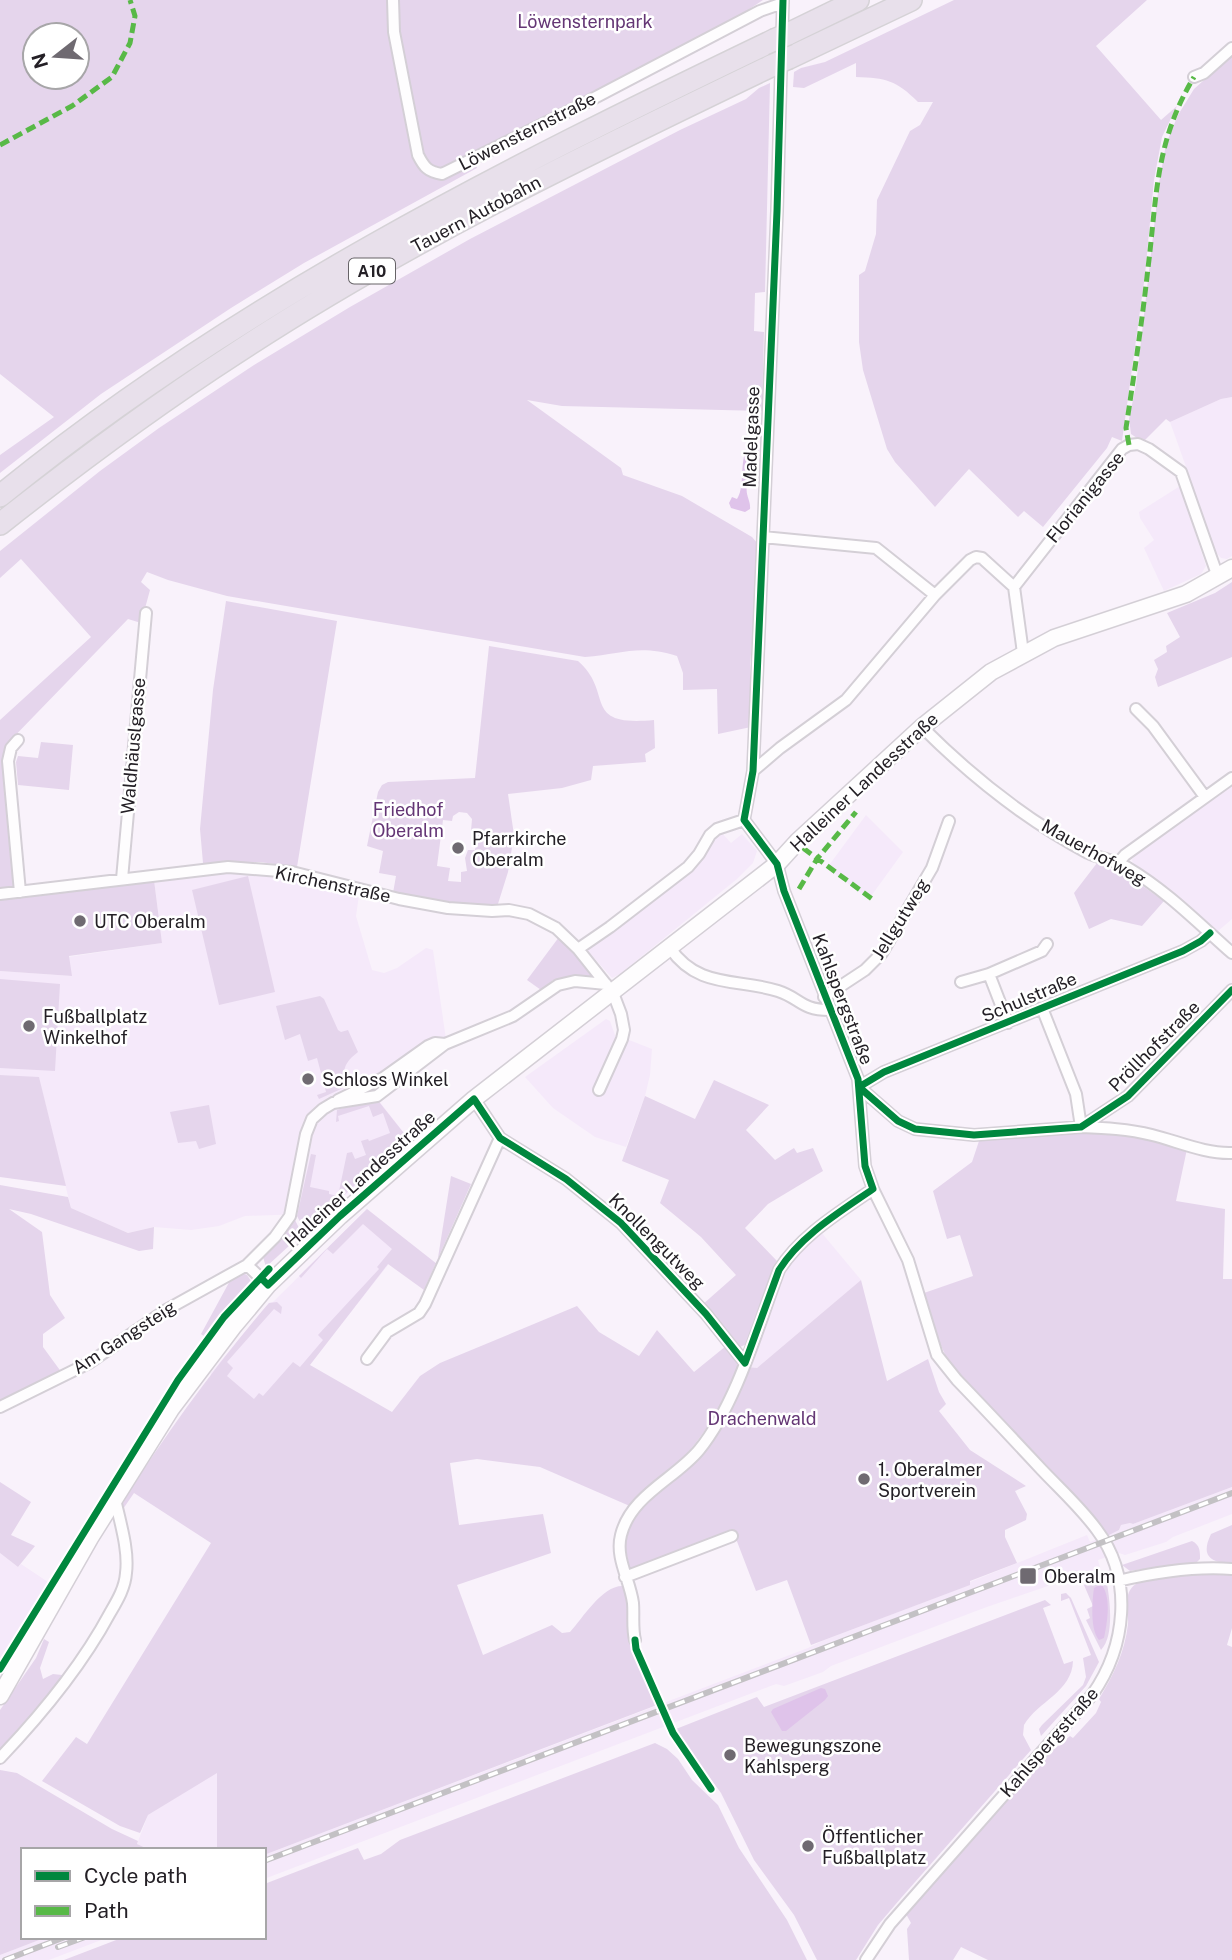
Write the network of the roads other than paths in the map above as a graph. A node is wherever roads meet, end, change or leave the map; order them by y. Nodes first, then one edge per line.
1 (393, 0) edge
2 (858, 0) edge
3 (911, 0) edge
4 (783, 1) edge
5 (1232, 48) edge
6 (1194, 77) dead end
7 (0, 496) edge
8 (0, 524) edge
9 (763, 537) junction
10 (1232, 568) edge
11 (1218, 577) junction
12 (1014, 587) junction
13 (935, 595) junction
14 (146, 613) dead end
15 (1023, 653) junction
16 (1136, 709) dead end
17 (922, 727) junction
18 (18, 740) dead end
19 (753, 772) junction
20 (1232, 778) edge
21 (1205, 797) junction
22 (744, 820) junction
23 (949, 821) dead end
24 (776, 863) junction
25 (1118, 863) junction
26 (122, 878) junction
27 (20, 892) junction
28 (0, 894) edge
29 (1210, 933) junction
30 (1047, 944) dead end
31 (670, 948) junction
32 (578, 949) junction
33 (1232, 953) edge
34 (989, 974) junction
35 (961, 982) dead end
36 (609, 988) junction
37 (1232, 990) edge
38 (824, 997) junction
39 (1042, 1008) junction
40 (829, 1010) junction
41 (1007, 1023) junction
42 (859, 1087) junction
43 (599, 1090) dead end
44 (474, 1099) junction
45 (1081, 1127) junction
46 (500, 1138) junction
47 (1232, 1153) edge
48 (873, 1189) junction
49 (247, 1265) junction
50 (268, 1285) junction
51 (367, 1359) dead end
52 (745, 1363) junction
53 (0, 1407) edge
54 (114, 1499) junction
55 (732, 1536) dead end
56 (1232, 1569) edge
57 (625, 1577) junction
58 (1118, 1581) junction
59 (635, 1640) dead end
60 (0, 1696) edge
61 (0, 1758) edge
62 (866, 1960) edge

1 - 4 street, Löwensternstraße
2 - 7 highway, Tauern Autobahn / A10
3 - 8 highway, Tauern Autobahn / A10
4 - 9 street, Madelgasse
5 - 6 street
9 - 13 street
9 - 19 street, Madelgasse
10 - 11 main road, Halleiner Landesstraße
11 - 12 street, Florianigasse
11 - 15 main road, Halleiner Landesstraße
12 - 13 street
12 - 15 street
13 - 19 street
14 - 26 street, Waldhäuslgasse
15 - 17 main road, Halleiner Landesstraße
16 - 21 street
17 - 24 main road, Halleiner Landesstraße
17 - 25 street, Mauerhofweg
18 - 27 street
19 - 22 street, Madelgasse
20 - 21 street
21 - 25 street
22 - 24 street
22 - 32 street
23 - 38 street, Jellgutweg
24 - 31 main road, Halleiner Landesstraße
24 - 38 street, Kahlspergstraße
25 - 29 street, Mauerhofweg
26 - 27 street, Kirchenstraße
26 - 32 street, Kirchenstraße
27 - 28 street, Kirchenstraße
29 - 33 street, Mauerhofweg
29 - 39 street, Schulstraße
30 - 34 street
31 - 36 main road, Halleiner Landesstraße
31 - 40 street
32 - 36 street, Kirchenstraße
34 - 35 street
34 - 41 street
36 - 43 street, Kirchenstraße
36 - 44 main road, Halleiner Landesstraße
36 - 49 street, Am Gangsteig
37 - 45 street, Pröllhofstraße
38 - 40 street, Kahlspergstraße
39 - 41 street, Schulstraße
39 - 45 street
40 - 42 street, Kahlspergstraße
41 - 42 street, Schulstraße
42 - 45 street, Pröllhofstraße
42 - 48 street, Kahlspergstraße
44 - 46 street, Knollengutweg
44 - 50 main road, Halleiner Landesstraße
45 - 47 street
46 - 51 street
46 - 52 street, Knollengutweg
48 - 52 street
48 - 58 street, Kahlspergstraße
49 - 50 street
49 - 53 street, Am Gangsteig
50 - 54 main road, Halleiner Landesstraße
52 - 57 street
54 - 60 main road, Halleiner Landesstraße
54 - 61 street
55 - 57 street
56 - 58 street
57 - 59 street
58 - 62 street, Kahlspergstraße

